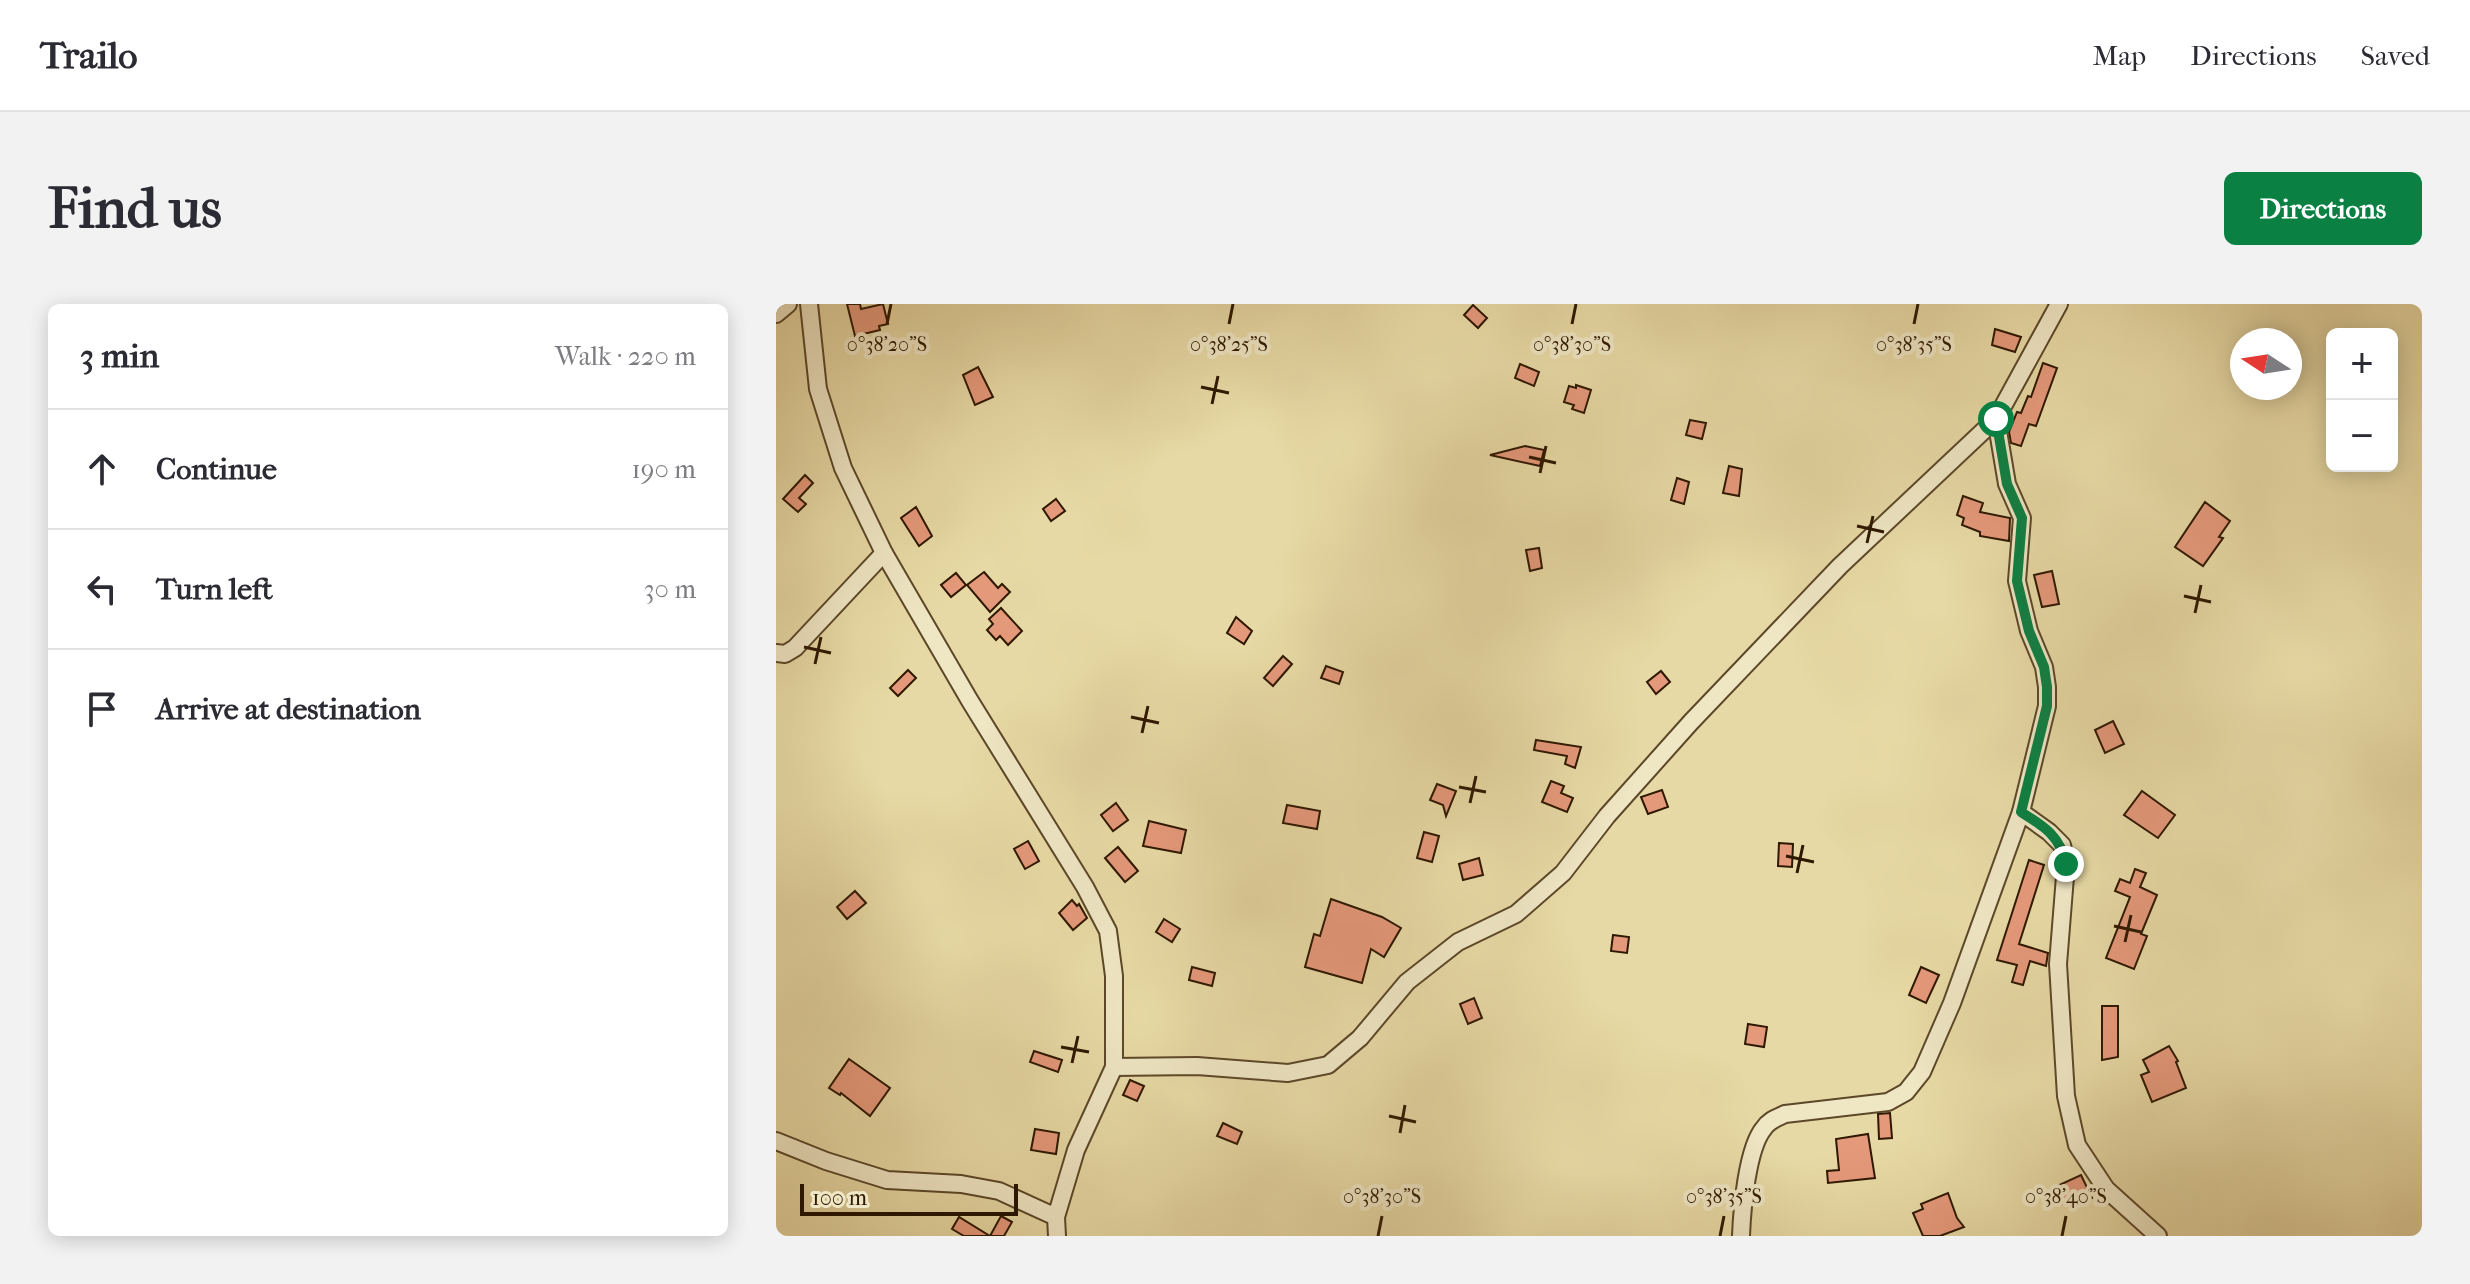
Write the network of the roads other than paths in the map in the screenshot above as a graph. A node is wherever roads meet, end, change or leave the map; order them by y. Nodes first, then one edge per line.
1 (788, 304) edge
2 (809, 304) edge
3 (2059, 304) edge
4 (776, 314) edge
5 (1996, 419) junction
6 (884, 553) junction
7 (776, 653) edge
8 (2021, 812) junction
9 (1114, 1067) junction
10 (776, 1141) edge
11 (1056, 1217) junction
12 (1057, 1236) edge
13 (1741, 1236) edge
14 (2158, 1236) edge

1 - 4 street
2 - 6 street
3 - 5 street
5 - 8 street
5 - 9 street
6 - 7 street
6 - 9 street
8 - 13 street
8 - 14 street
9 - 11 street
10 - 11 street
11 - 12 street

